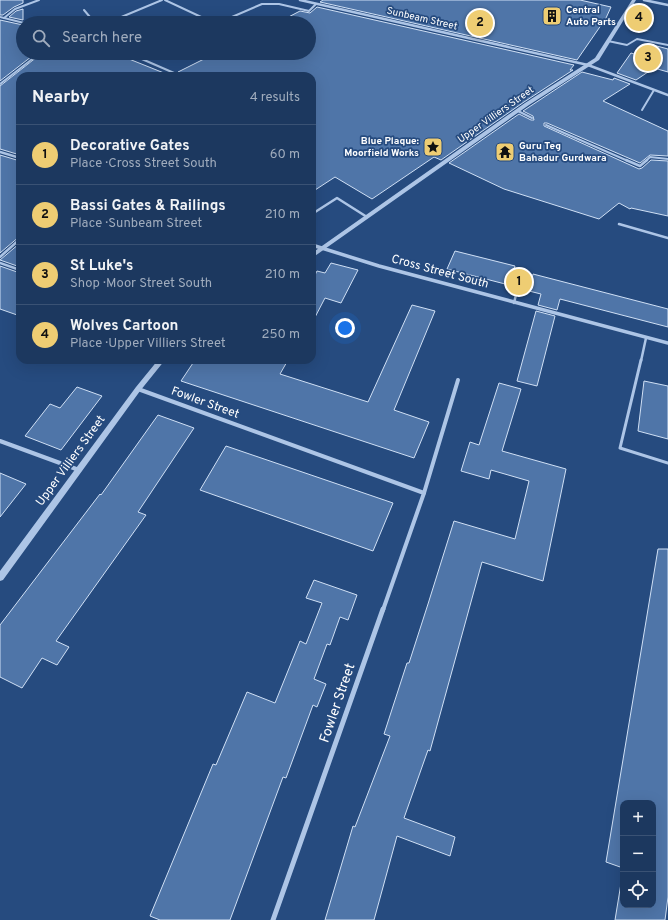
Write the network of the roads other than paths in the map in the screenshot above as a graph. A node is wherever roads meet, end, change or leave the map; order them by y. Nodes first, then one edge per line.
1 (39, 0) edge
2 (164, 0) edge
3 (300, 0) edge
4 (634, 0) edge
5 (644, 0) edge
6 (316, 4) junction
7 (668, 5) edge
8 (84, 10) dead end
9 (89, 16) edge
10 (124, 16) edge
11 (199, 16) edge
12 (234, 16) edge
13 (0, 17) edge
14 (4, 18) junction
15 (16, 21) edge
16 (608, 41) junction
17 (668, 45) edge
18 (31, 60) edge
19 (144, 60) edge
20 (588, 65) junction
21 (172, 72) edge
22 (0, 84) edge
23 (654, 90) junction
24 (668, 95) edge
25 (642, 110) dead end
26 (518, 111) junction
27 (532, 118) dead end
28 (546, 125) dead end
29 (0, 152) edge
30 (16, 157) edge
31 (668, 159) edge
32 (316, 211) edge
33 (366, 217) junction
34 (619, 224) dead end
35 (668, 238) edge
36 (16, 243) edge
37 (316, 246) edge
38 (323, 248) junction
39 (316, 253) edge
40 (0, 257) edge
41 (0, 263) edge
42 (16, 269) edge
43 (519, 282) dead end
44 (514, 303) junction
45 (646, 338) junction
46 (668, 344) edge
47 (159, 364) edge
48 (458, 380) dead end
49 (138, 389) junction
50 (0, 441) edge
51 (668, 463) edge
52 (79, 470) junction
53 (424, 493) junction
54 (0, 577) edge
55 (273, 920) edge

1 - 14 lane
2 - 10 lane
2 - 11 lane
3 - 6 street, Sunbeam Street
4 - 16 street, Upper Villiers Street
5 - 7 street
6 - 12 lane
6 - 20 street, Sunbeam Street
8 - 9 lane
13 - 14 lane
14 - 15 lane
16 - 17 lane
16 - 20 street, Upper Villiers Street
18 - 22 lane
19 - 21 lane
20 - 23 street, Sunbeam Street
20 - 26 street, Upper Villiers Street
23 - 24 street, Sunbeam Street
23 - 25 lane
26 - 27 lane
26 - 33 street, Upper Villiers Street
28 - 31 lane
29 - 30 street
32 - 33 lane
33 - 38 street, Upper Villiers Street
34 - 35 lane
36 - 40 lane
37 - 38 street, Cross Street South
38 - 39 street, Upper Villiers Street
38 - 44 street, Cross Street South
41 - 42 lane
43 - 44 lane
44 - 45 street, Cross Street South
45 - 46 street, Cross Street South
45 - 51 lane
47 - 49 street, Upper Villiers Street
48 - 53 street, Fowler Street
49 - 52 street, Upper Villiers Street
49 - 53 street, Fowler Street
50 - 52 street
52 - 54 street, Upper Villiers Street
53 - 55 street, Fowler Street

